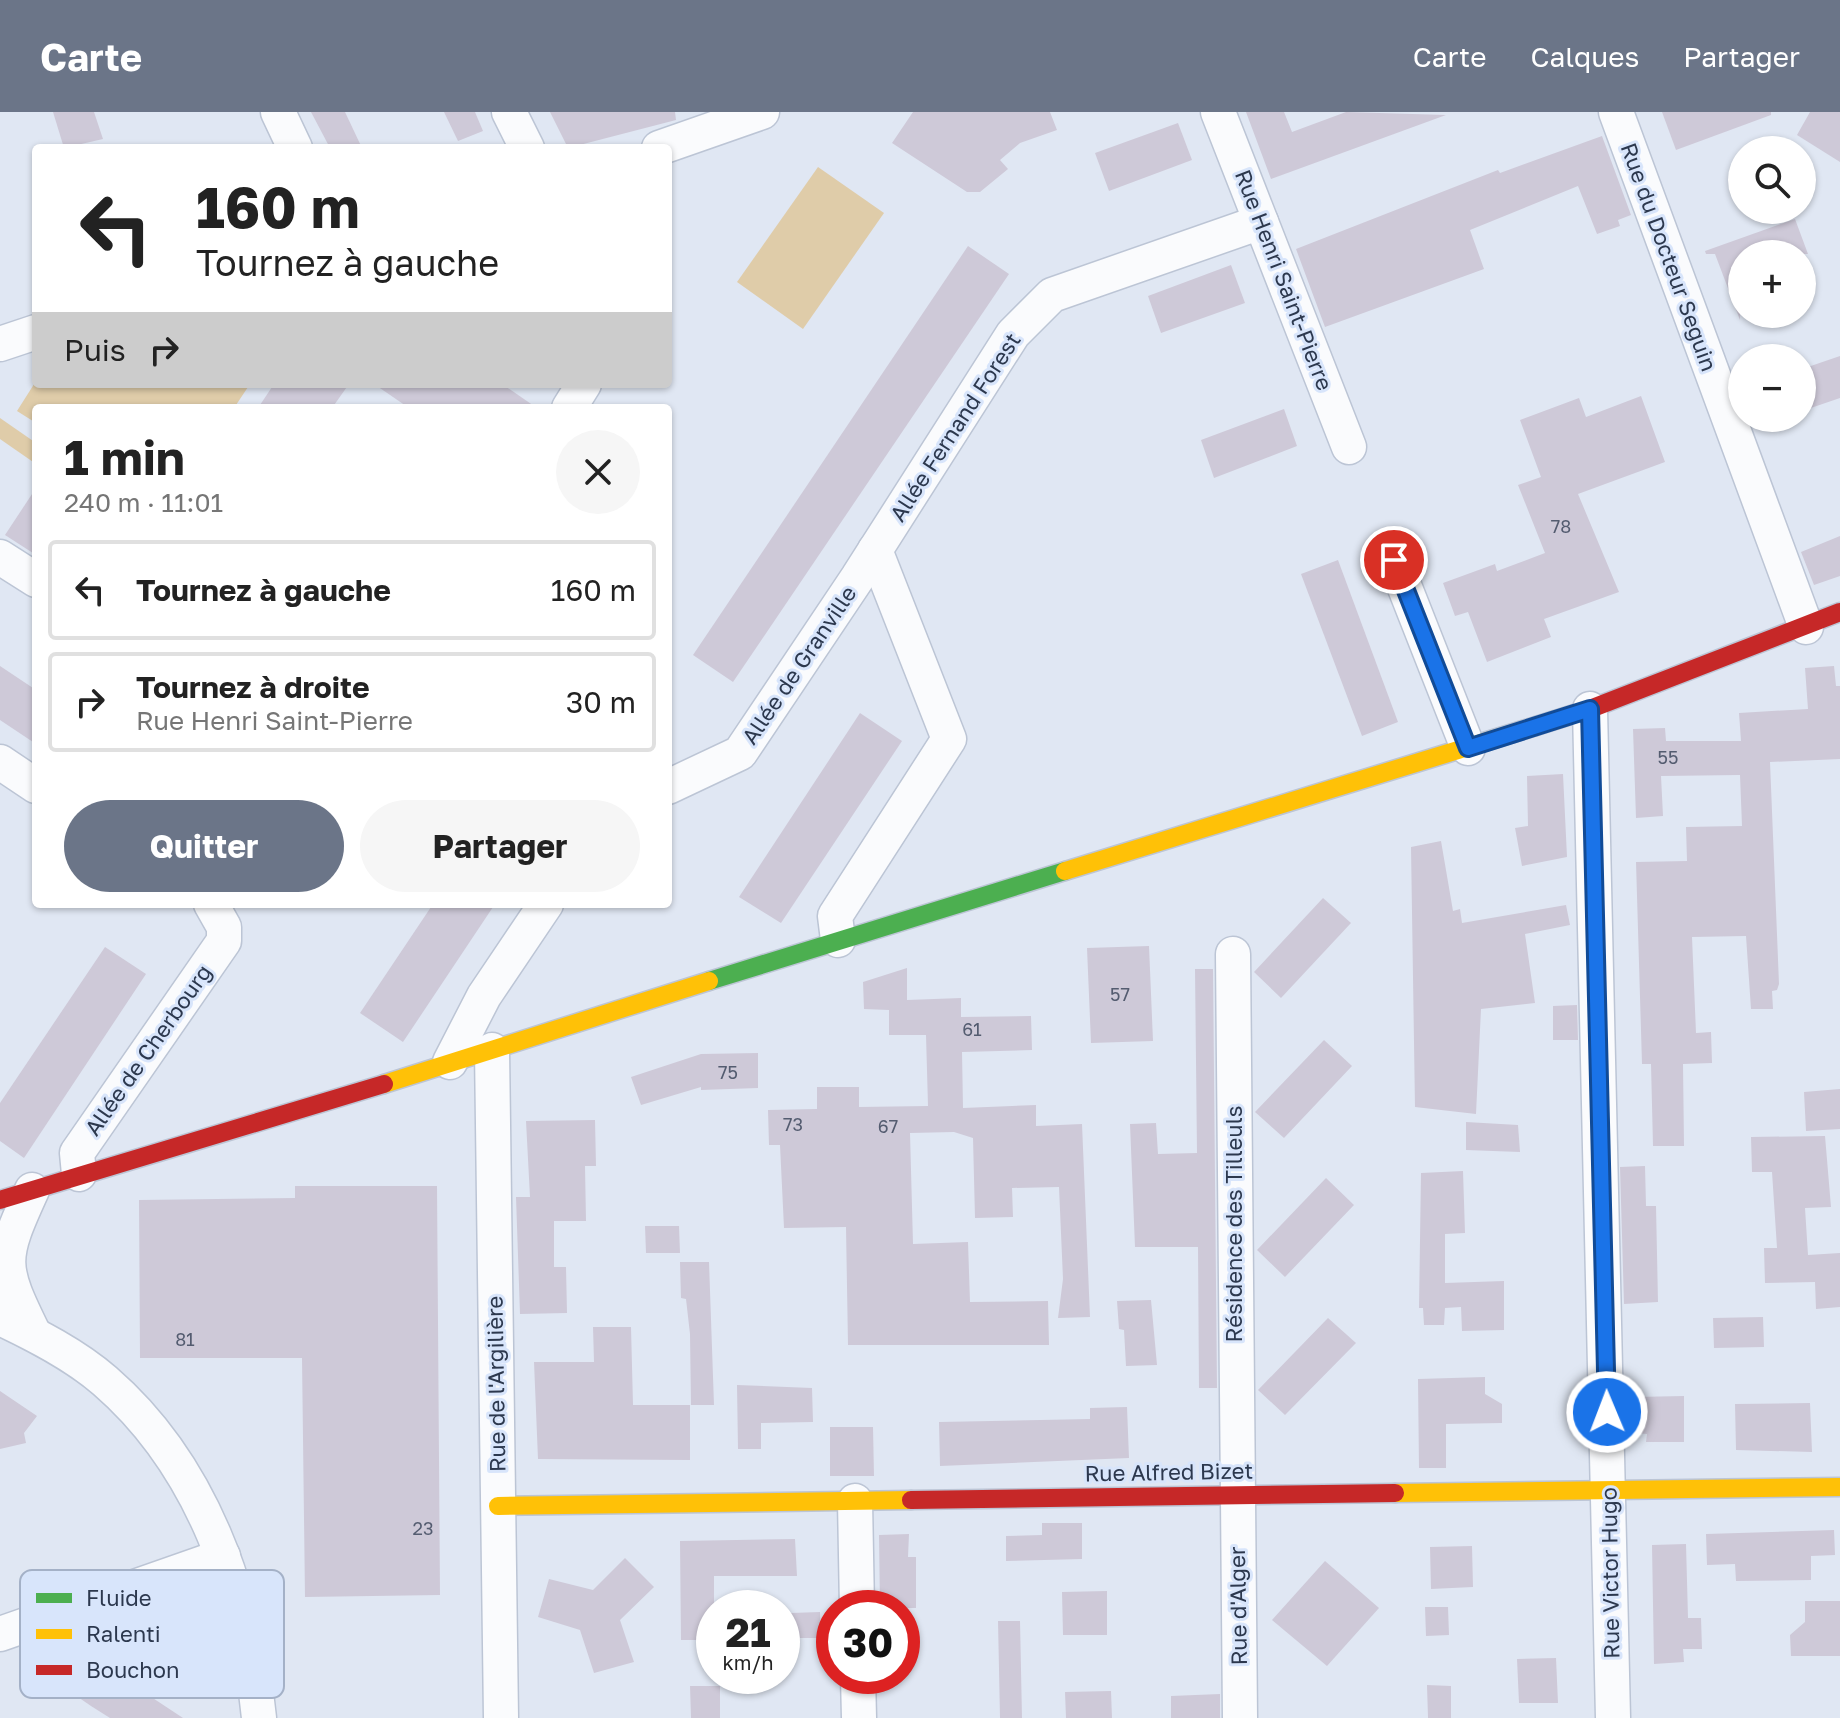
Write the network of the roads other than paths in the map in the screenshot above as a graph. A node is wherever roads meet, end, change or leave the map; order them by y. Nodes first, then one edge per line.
1 (278, 112) edge
2 (509, 112) edge
3 (762, 112) edge
4 (1218, 112) edge
5 (1616, 112) edge
6 (293, 144) edge
7 (525, 144) edge
8 (670, 144) edge
9 (1261, 222) junction
10 (1349, 447) dead end
11 (875, 550) junction
12 (0, 557) edge
13 (1394, 560) dead end
14 (32, 577) edge
15 (1840, 612) edge
16 (1806, 627) junction
17 (1590, 709) junction
18 (1468, 748) junction
19 (0, 762) edge
20 (32, 783) edge
21 (672, 785) edge
22 (543, 908) edge
23 (218, 915) edge
24 (838, 940) junction
25 (1233, 954) dead end
26 (492, 1050) junction
27 (450, 1062) junction
28 (79, 1174) junction
29 (16, 1195) edge
30 (0, 1305) edge
31 (0, 1318) edge
32 (34, 1334) junction
33 (1840, 1487) edge
34 (1609, 1489) junction
35 (1236, 1495) junction
36 (855, 1501) junction
37 (498, 1506) junction
38 (223, 1556) junction
39 (183, 1570) edge
40 (227, 1570) edge
41 (857, 1590) edge
42 (20, 1627) edge
43 (0, 1634) edge
44 (858, 1694) edge
45 (256, 1698) edge
46 (259, 1718) edge
47 (501, 1718) edge
48 (859, 1718) edge
49 (1240, 1718) edge
50 (1613, 1718) edge

1 - 6 street
2 - 7 street
3 - 8 street
4 - 9 street, Rue Henri Saint-Pierre
5 - 16 street, Rue du Docteur Seguin
9 - 10 street, Rue Henri Saint-Pierre
9 - 11 street, Allée Fernand Forest
11 - 21 street, Allée de Granville
11 - 24 street
12 - 14 street
13 - 18 street
15 - 16 street
16 - 17 street
17 - 18 street
17 - 34 street, Rue Victor Hugo
18 - 24 street
19 - 20 street
22 - 27 street
23 - 28 street, Allée de Cherbourg
24 - 26 street
25 - 35 street, Résidence des Tilleuls
26 - 27 street
26 - 37 street, Rue de l'Argilière
27 - 28 street
28 - 29 street
29 - 32 street
30 - 32 street
31 - 32 street
32 - 38 street
33 - 34 street, Rue Alfred Bizet
34 - 35 street, Rue Alfred Bizet
34 - 50 street, Rue Victor Hugo
35 - 36 street, Rue Alfred Bizet
35 - 49 street, Rue d'Alger
36 - 37 street, Rue Alfred Bizet
36 - 41 street
37 - 47 street, Rue de l'Argilière
38 - 39 street
38 - 40 street
42 - 43 street
44 - 48 street
45 - 46 street

